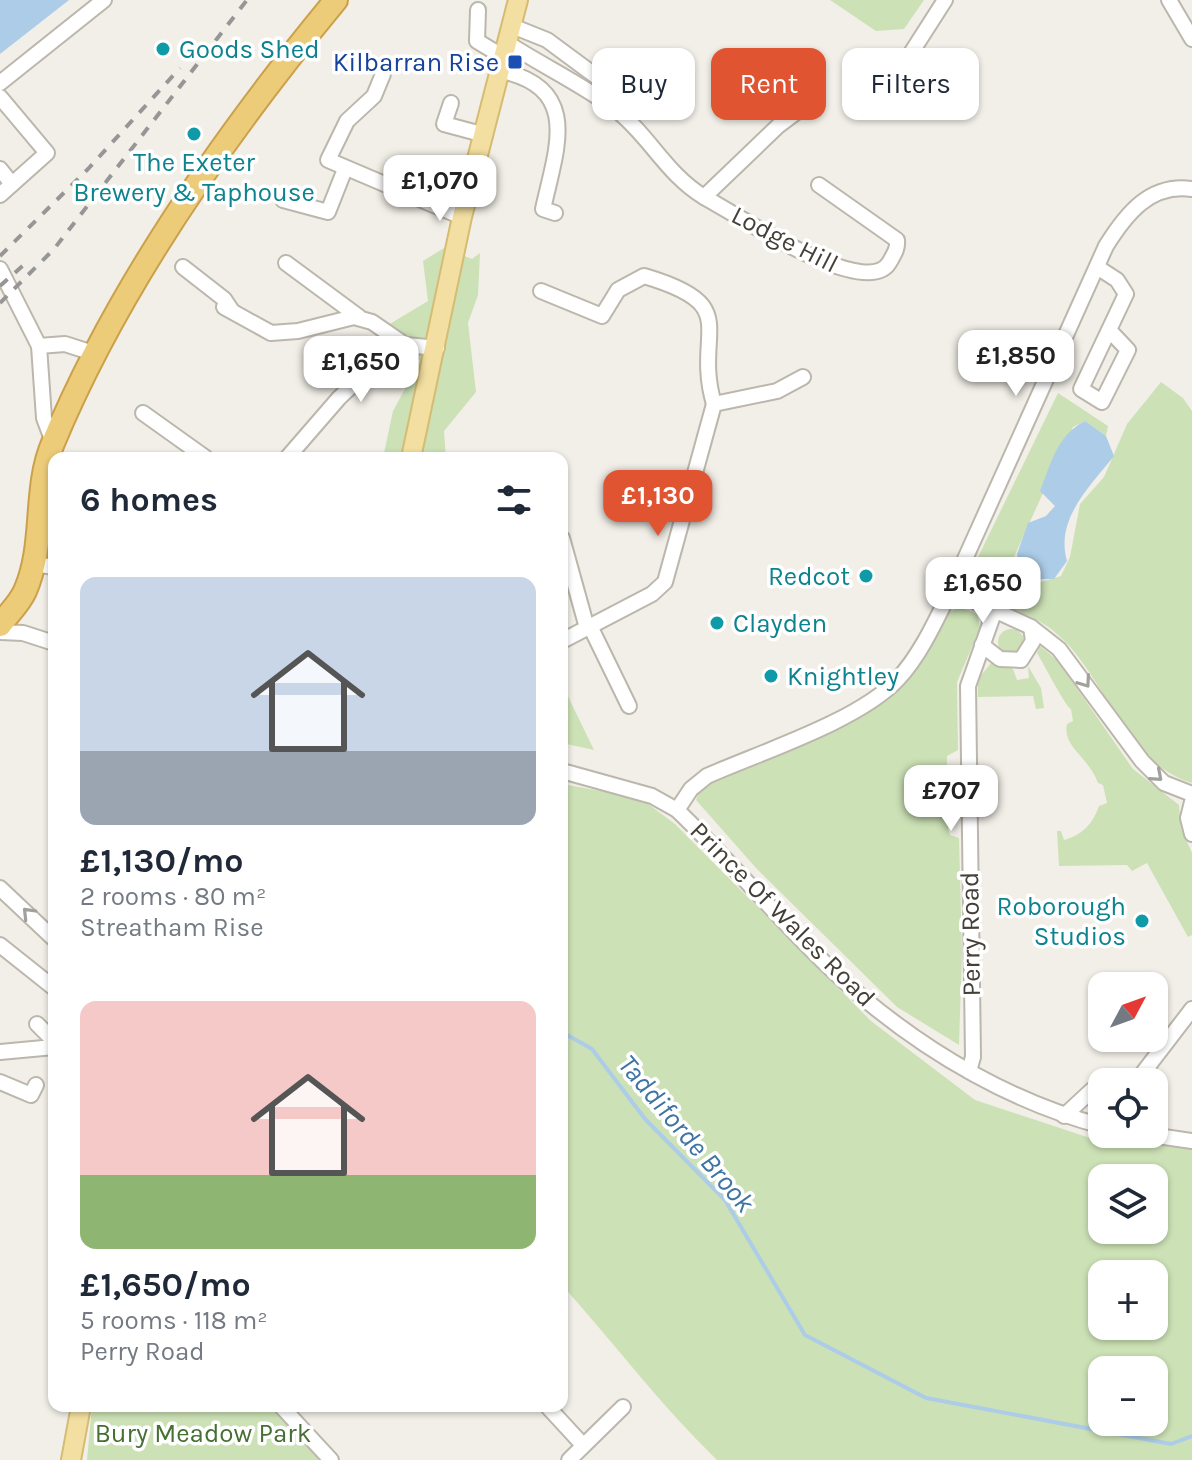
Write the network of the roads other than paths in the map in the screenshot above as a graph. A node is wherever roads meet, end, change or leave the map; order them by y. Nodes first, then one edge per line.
1 (104, 0) edge
2 (336, 0) edge
3 (518, 0) edge
4 (945, 0) edge
5 (1169, 0) edge
6 (478, 10) dead end
7 (1192, 39) edge
8 (914, 48) edge
9 (507, 50) junction
10 (592, 73) edge
11 (383, 74) dead end
12 (0, 83) edge
13 (0, 97) edge
14 (451, 103) dead end
15 (786, 120) edge
16 (485, 135) junction
17 (328, 160) junction
18 (0, 169) edge
19 (345, 169) junction
20 (323, 175) dead end
21 (12, 184) junction
22 (819, 185) dead end
23 (1192, 189) edge
24 (0, 195) edge
25 (704, 197) junction
26 (283, 200) dead end
27 (545, 210) dead end
28 (462, 217) junction
29 (286, 263) dead end
30 (183, 267) dead end
31 (1097, 267) junction
32 (0, 269) edge
33 (541, 291) dead end
34 (359, 317) junction
35 (1110, 331) dead end
36 (401, 342) junction
37 (39, 346) junction
38 (437, 348) junction
39 (96, 354) junction
40 (803, 377) dead end
41 (714, 404) junction
42 (143, 413) dead end
43 (50, 451) joint
44 (198, 452) edge
45 (292, 452) edge
46 (412, 452) edge
47 (48, 489) edge
48 (568, 559) edge
49 (44, 565) edge
50 (951, 590) junction
51 (995, 610) junction
52 (0, 625) edge
53 (588, 627) junction
54 (1031, 627) junction
55 (0, 632) edge
56 (568, 638) edge
57 (48, 641) edge
58 (982, 645) junction
59 (629, 706) dead end
60 (568, 773) edge
61 (1192, 794) edge
62 (1192, 802) edge
63 (677, 810) junction
64 (1192, 834) edge
65 (0, 888) edge
66 (48, 933) edge
67 (0, 945) edge
68 (48, 983) edge
69 (1192, 1009) edge
70 (37, 1024) dead end
71 (48, 1037) edge
72 (48, 1045) edge
73 (0, 1052) edge
74 (1147, 1068) edge
75 (969, 1071) junction
76 (0, 1082) edge
77 (36, 1085) dead end
78 (1088, 1094) edge
79 (1064, 1116) junction
80 (1088, 1122) edge
81 (1168, 1137) edge
82 (1192, 1141) edge
83 (623, 1407) dead end
84 (80, 1412) edge
85 (287, 1412) edge
86 (553, 1412) edge
87 (582, 1444) junction
88 (71, 1460) edge
89 (331, 1460) edge
90 (569, 1460) edge

1 - 12 street
2 - 39 highway
3 - 9 main road
4 - 8 street
5 - 7 street
6 - 9 street
9 - 10 street
9 - 16 main road
9 - 25 street, Lodge Hill
9 - 27 street
11 - 17 street
13 - 21 street
14 - 16 street
15 - 25 street, Lodge Hill
16 - 28 main road
17 - 19 street
17 - 20 street
18 - 21 street
19 - 26 street
19 - 28 street
21 - 24 street
22 - 25 street, Lodge Hill
23 - 31 street
28 - 38 main road
29 - 34 street
30 - 34 street
31 - 35 street
31 - 50 street
32 - 37 street
33 - 41 street
34 - 36 street
36 - 38 street
36 - 45 street
37 - 39 street
37 - 43 street
38 - 46 main road
39 - 43 highway
40 - 41 street
41 - 53 street
42 - 44 street
47 - 49 highway
48 - 53 street
49 - 52 highway
50 - 51 street
50 - 63 street
51 - 54 street
51 - 58 street, Perry Road
53 - 56 street
53 - 59 street
54 - 58 street
54 -> 61 street
55 - 57 street
58 - 75 street, Perry Road
60 - 63 street, Prince Of Wales Road
62 - 64 street
63 - 75 street, Prince Of Wales Road
66 -> 65 street
67 - 68 street
69 - 74 street
70 - 71 street
72 - 73 street
75 - 79 street, Prince Of Wales Road
76 - 77 street
78 - 79 street
79 - 80 street, Prince Of Wales Road
81 - 82 street
83 - 87 street
84 - 88 main road
85 - 89 street
86 - 87 street
87 - 90 street

